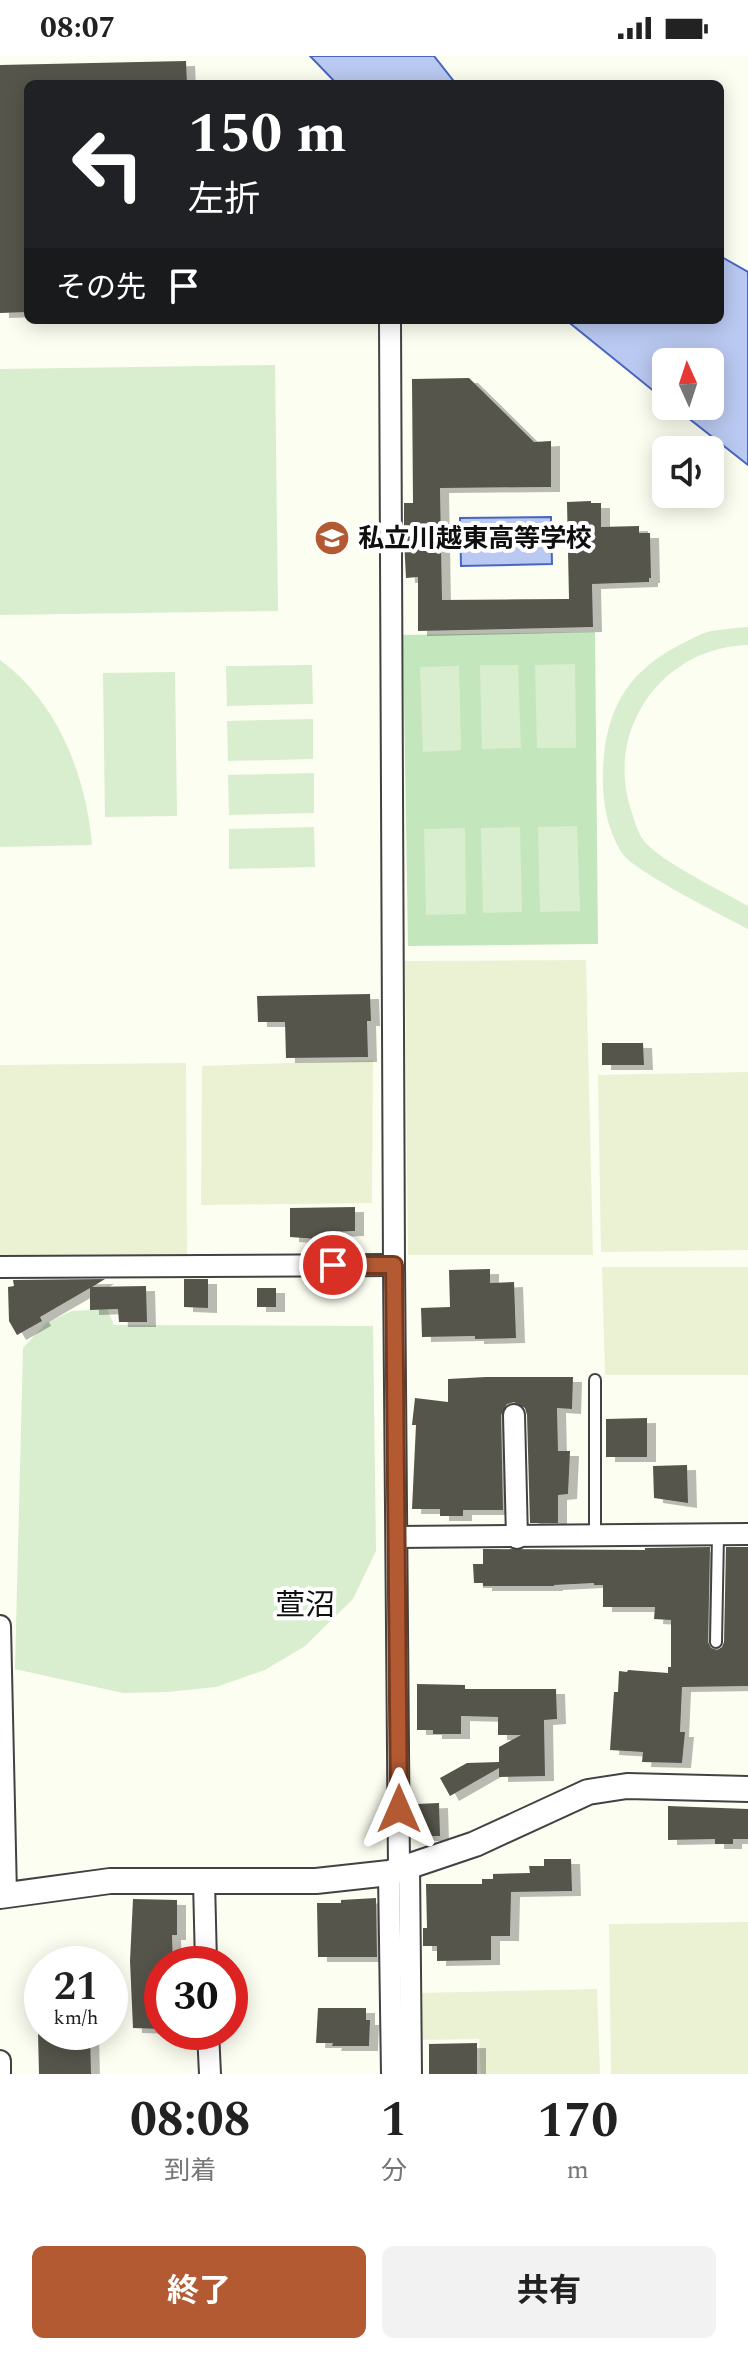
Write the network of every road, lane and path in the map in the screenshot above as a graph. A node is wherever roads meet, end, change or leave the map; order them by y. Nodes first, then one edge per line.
1 (390, 324) edge
2 (394, 1265) junction
3 (0, 1267) edge
4 (595, 1380) dead end
5 (514, 1415) dead end
6 (748, 1534) edge
7 (718, 1535) junction
8 (397, 1537) junction
9 (595, 1537) junction
10 (517, 1538) junction
11 (0, 1626) edge
12 (716, 1642) dead end
13 (1, 1747) edge
14 (748, 1789) edge
15 (399, 1870) junction
16 (204, 1881) junction
17 (3, 1896) edge
18 (400, 1940) junction
19 (206, 1946) edge
20 (209, 2050) edge
21 (0, 2061) edge
22 (0, 2074) edge
23 (210, 2074) edge
24 (392, 2074) edge
25 (411, 2074) edge

1 - 2 street
2 - 3 street
2 - 8 street
4 - 9 lane
5 - 10 street
6 - 7 street
7 - 9 street
7 - 12 lane
8 - 10 street
8 - 15 street
9 - 10 street
11 - 13 street
13 - 17 street
14 - 15 street
15 - 16 street
15 - 18 street
16 - 17 street
16 - 19 street
18 - 24 street
18 - 25 street
20 - 23 street
21 - 22 street

